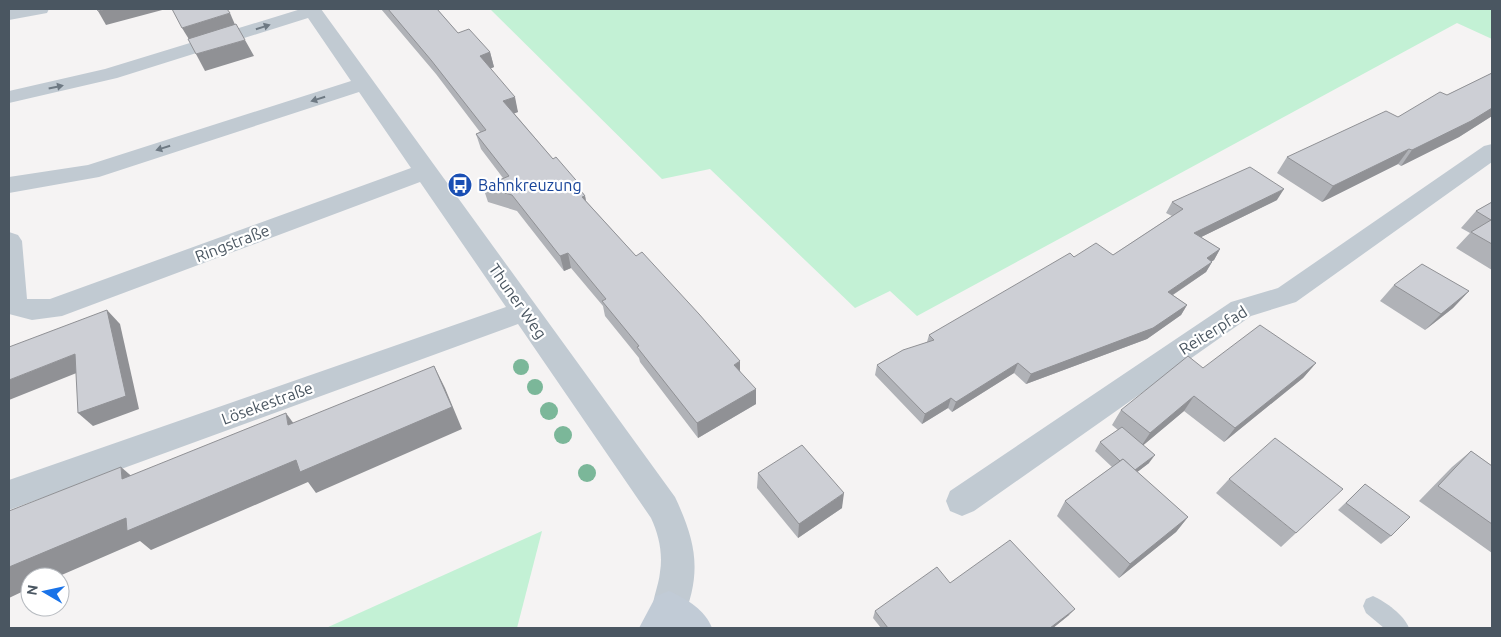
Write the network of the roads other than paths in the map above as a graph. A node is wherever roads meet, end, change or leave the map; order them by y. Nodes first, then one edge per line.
1 (40, 9) edge
2 (312, 10) edge
3 (9, 14) edge
4 (364, 84) junction
5 (9, 97) edge
6 (1492, 151) edge
7 (426, 171) junction
8 (9, 185) edge
9 (9, 241) edge
10 (526, 311) junction
11 (36, 312) junction
12 (9, 324) edge
13 (9, 495) edge
14 (962, 501) dead end
15 (1373, 606) dead end
16 (673, 622) edge
17 (1399, 628) edge

1 - 3 street
2 - 4 street, Thuner Weg
5 -> 2 street
4 - 7 street, Thuner Weg
4 -> 8 street
6 - 14 street, Reiterpfad
7 - 10 street, Thuner Weg
7 - 11 street, Ringstraße
9 - 11 street
10 - 13 street, Lösekestraße
10 - 16 street, Thuner Weg
11 - 12 street, Ringstraße
15 - 17 lane

